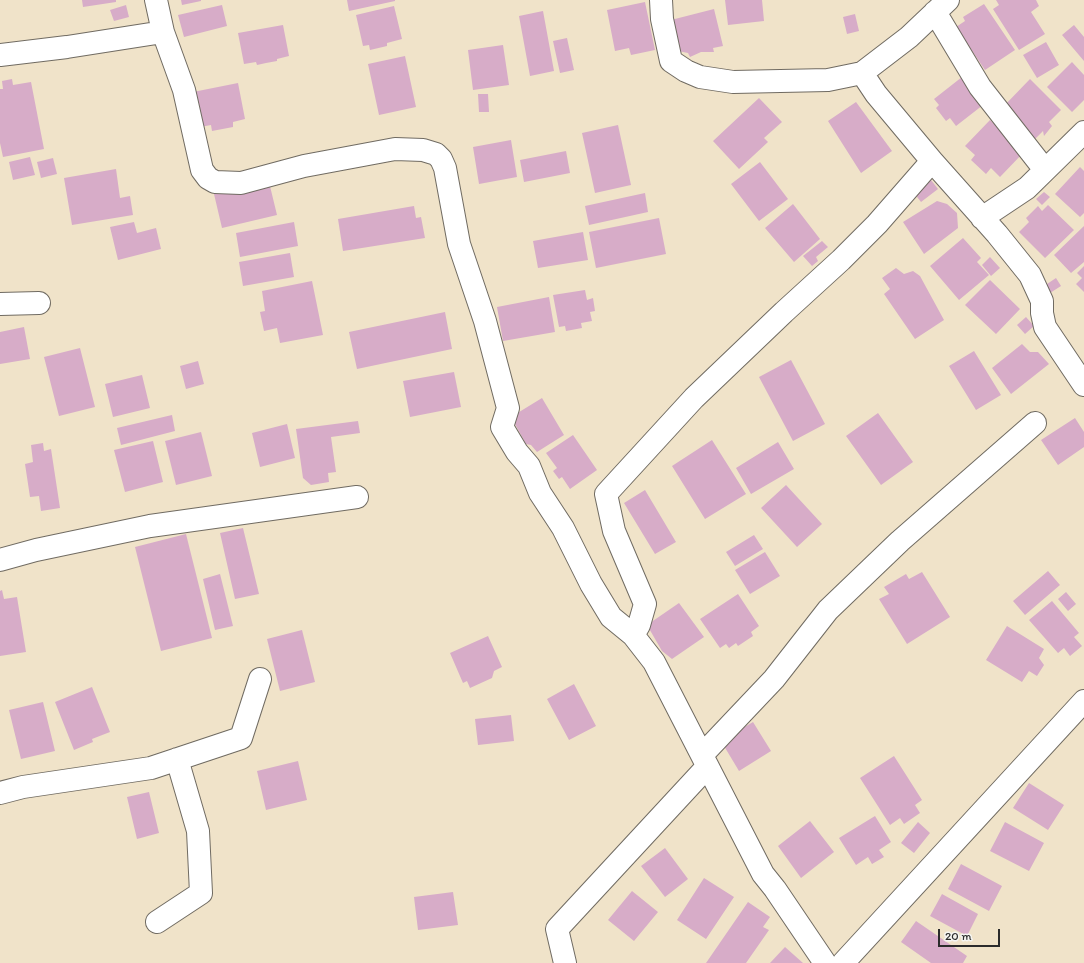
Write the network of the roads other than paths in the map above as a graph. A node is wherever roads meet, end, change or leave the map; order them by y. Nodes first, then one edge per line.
1 (156, 0) edge
2 (662, 0) edge
3 (942, 6) edge
4 (164, 32) junction
5 (0, 55) edge
6 (862, 73) junction
7 (1084, 132) edge
8 (932, 161) junction
9 (1045, 170) junction
10 (982, 218) junction
11 (39, 303) dead end
12 (0, 304) edge
13 (1084, 385) edge
14 (1035, 423) dead end
15 (357, 497) dead end
16 (0, 560) edge
17 (633, 636) junction
18 (260, 679) dead end
19 (1084, 701) edge
20 (177, 759) junction
21 (704, 761) junction
22 (0, 793) edge
23 (157, 922) dead end
24 (565, 963) edge
25 (826, 963) edge
26 (843, 963) edge

1 - 4 street
2 - 6 street
3 - 6 street
3 - 9 street
4 - 5 street
4 - 17 street
6 - 8 street
7 - 9 street
8 - 10 street
8 - 17 street
9 - 10 street
10 - 13 street
11 - 12 street
14 - 21 street
15 - 16 street
17 - 21 street
18 - 20 street
19 - 26 street
20 - 22 street
20 - 23 street
21 - 24 street
21 - 25 street

